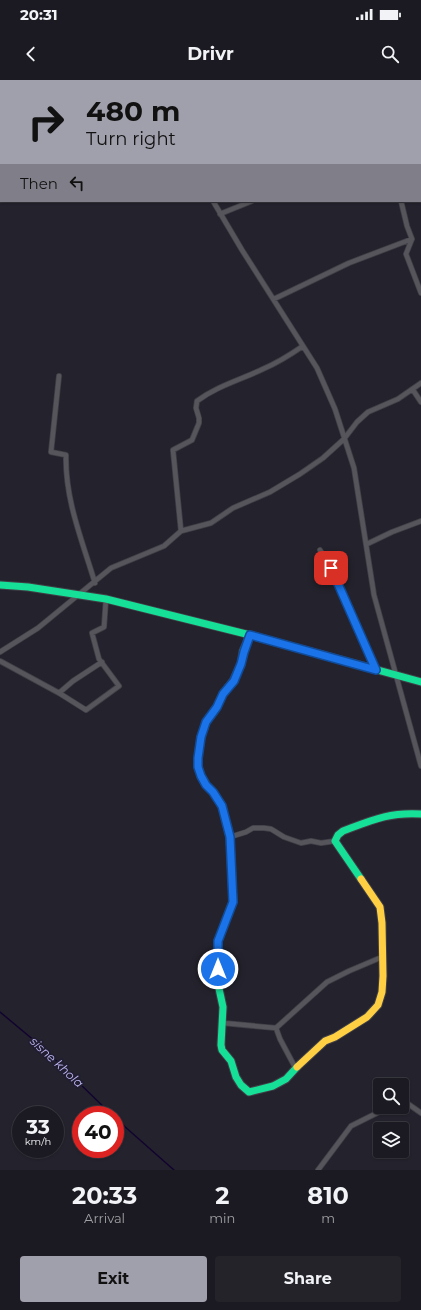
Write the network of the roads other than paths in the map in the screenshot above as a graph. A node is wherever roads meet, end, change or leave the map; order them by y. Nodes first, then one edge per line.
1 (214, 202) edge
2 (250, 202) edge
3 (401, 202) edge
4 (220, 214) junction
5 (412, 239) junction
6 (421, 293) edge
7 (274, 299) junction
8 (303, 346) junction
9 (59, 376) dead end
10 (421, 384) edge
11 (413, 390) junction
12 (421, 402) edge
13 (344, 439) junction
14 (421, 522) edge
15 (180, 531) junction
16 (367, 544) junction
17 (320, 550) dead end
18 (95, 583) junction
19 (0, 585) edge
20 (78, 595) junction
21 (106, 599) junction
22 (250, 635) junction
23 (0, 652) edge
24 (0, 661) edge
25 (102, 662) junction
26 (376, 670) junction
27 (395, 674) junction
28 (421, 682) edge
29 (59, 693) junction
30 (421, 766) edge
31 (421, 814) edge
32 (230, 837) junction
33 (335, 841) junction
34 (382, 957) junction
35 (222, 1023) junction
36 (276, 1028) junction
37 (296, 1070) junction
38 (409, 1105) edge
39 (421, 1113) edge
40 (375, 1114) edge
41 (318, 1170) edge

1 - 4 street
2 - 4 street
3 - 5 street
4 - 7 street
5 - 6 street
5 - 7 street
7 - 8 street
8 - 13 street
8 - 15 street
9 - 18 street
10 - 11 street
11 - 12 street
11 - 13 street
13 - 15 street
13 - 16 street
14 - 16 street
15 - 18 street
16 - 27 street
17 - 26 street
18 - 20 street
19 - 20 street
20 - 21 street
20 - 23 street
21 - 22 street
21 - 25 street
22 - 26 street
22 - 32 street
24 - 29 street
25 - 29 street
25 - 29 street
26 - 27 street
27 - 28 street
27 - 30 street
31 - 33 street
32 - 33 street
32 - 35 street
33 - 34 street
34 - 36 street
34 - 37 street
35 - 36 street
35 - 37 street
36 - 37 street
38 - 39 street
40 - 41 street

